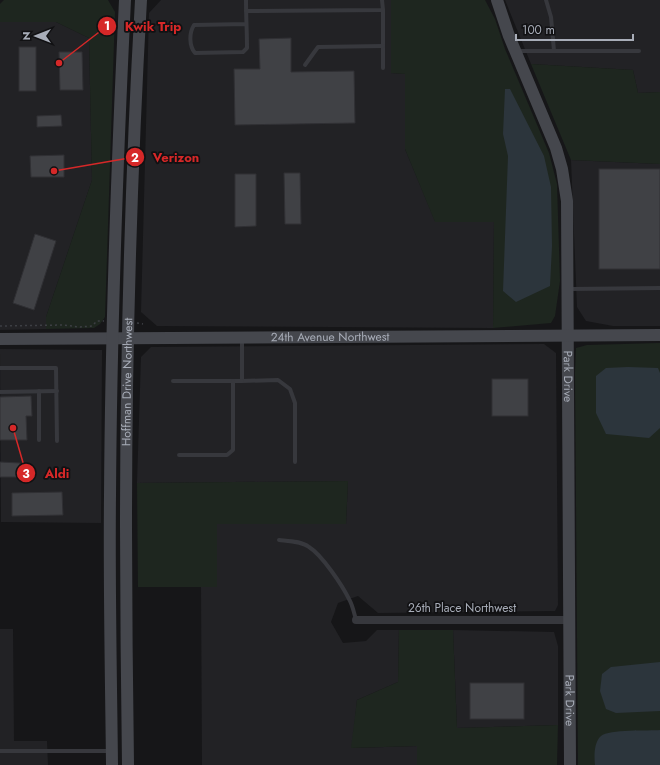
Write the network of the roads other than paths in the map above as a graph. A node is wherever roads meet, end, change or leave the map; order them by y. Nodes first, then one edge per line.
1 (125, 0) edge
2 (141, 0) edge
3 (246, 0) edge
4 (382, 0) edge
5 (497, 0) edge
6 (546, 0) edge
7 (382, 10) junction
8 (246, 11) junction
9 (246, 24) junction
10 (383, 46) junction
11 (515, 51) junction
12 (554, 51) junction
13 (639, 51) dead end
14 (305, 65) dead end
15 (383, 68) dead end
16 (660, 288) edge
17 (567, 289) junction
18 (568, 335) junction
19 (660, 335) edge
20 (242, 337) junction
21 (112, 338) junction
22 (128, 338) junction
23 (0, 340) edge
24 (0, 368) edge
25 (173, 381) dead end
26 (233, 381) junction
27 (242, 381) junction
28 (39, 391) junction
29 (57, 391) junction
30 (0, 392) edge
31 (39, 440) dead end
32 (57, 441) dead end
33 (179, 455) dead end
34 (296, 462) dead end
35 (279, 540) dead end
36 (356, 620) joint
37 (569, 620) junction
38 (0, 751) edge
39 (112, 752) junction
40 (112, 765) edge
41 (128, 765) edge
42 (570, 765) edge

1 - 21 main road, Hoffman Drive Northwest
2 - 22 main road, Hoffman Drive Northwest
3 - 8 lane
4 - 7 lane
5 - 11 main road, Park Drive
6 - 12 lane
7 - 8 lane
7 - 10 lane
8 - 9 lane
9 - 9 lane
10 - 14 lane
10 - 15 lane
11 - 12 lane
11 - 17 main road, Park Drive
12 - 13 lane
16 - 17 lane
17 - 18 main road, Park Drive
18 - 19 main road, 24th Avenue Northwest
18 - 20 main road, 24th Avenue Northwest
18 - 37 main road, Park Drive
20 - 22 main road, 24th Avenue Northwest
20 - 27 lane
21 - 22 main road, 24th Avenue Northwest
21 - 23 main road, 24th Avenue Northwest
21 - 39 main road, Hoffman Drive Northwest
22 - 41 main road, Hoffman Drive Northwest
24 - 29 lane
25 - 26 lane
26 - 27 lane
26 - 33 lane
27 - 34 lane
28 - 29 lane
28 - 30 lane
28 - 31 lane
29 - 32 lane
35 - 36 lane
36 - 37 street, 26th Place Northwest
37 - 42 main road, Park Drive
38 - 39 lane
39 - 40 main road, Hoffman Drive Northwest

